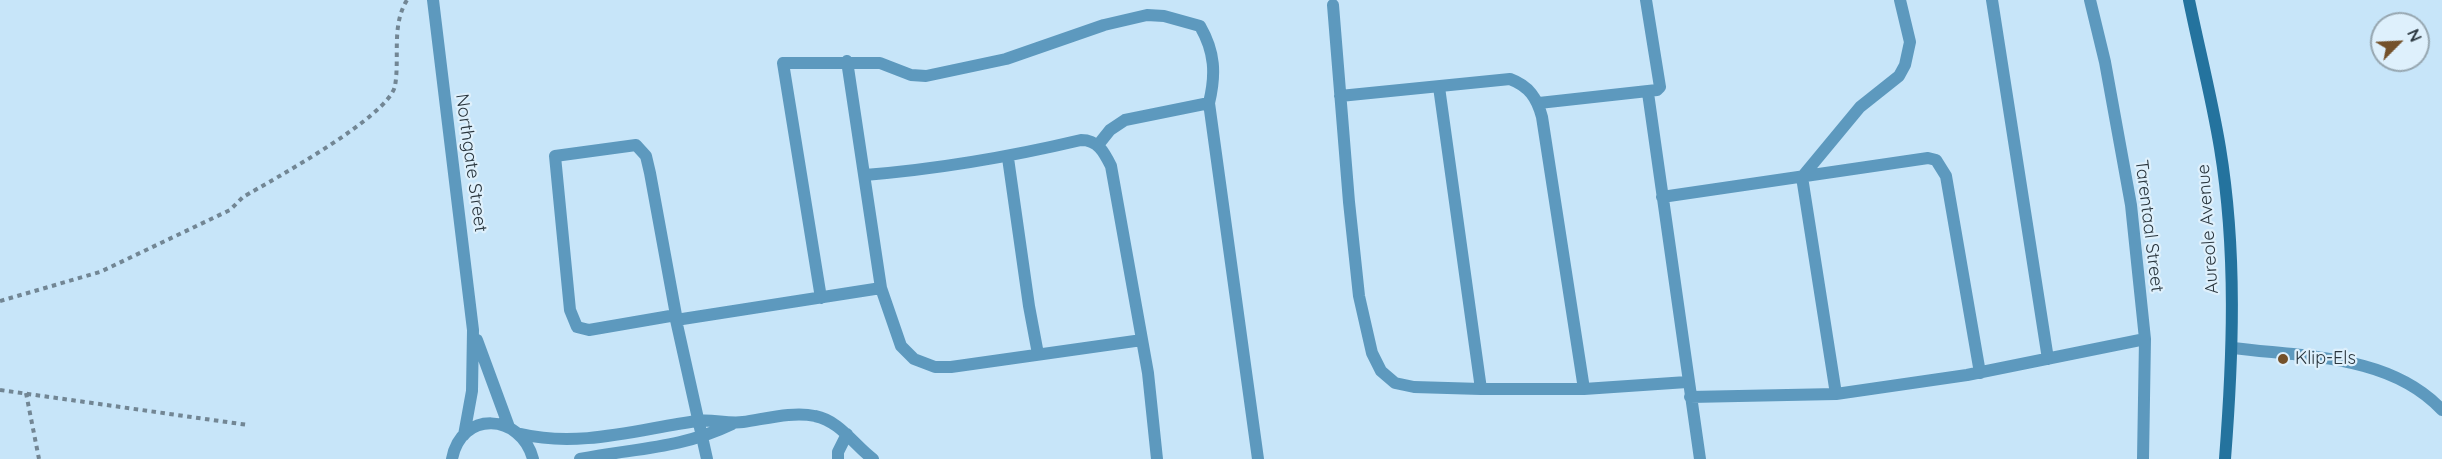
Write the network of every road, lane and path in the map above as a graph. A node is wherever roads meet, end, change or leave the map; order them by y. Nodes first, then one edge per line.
1 (407, 0) edge
2 (433, 0) edge
3 (1646, 0) edge
4 (1900, 0) edge
5 (1992, 0) edge
6 (2091, 0) edge
7 (2189, 0) edge
8 (1333, 5) dead end
9 (847, 61) junction
10 (1439, 87) junction
11 (1648, 93) junction
12 (1340, 96) junction
13 (1209, 103) junction
14 (1539, 103) junction
15 (1098, 145) junction
16 (1008, 158) junction
17 (865, 175) junction
18 (1802, 177) junction
19 (1662, 197) junction
20 (881, 288) junction
21 (821, 298) junction
22 (0, 301) edge
23 (676, 318) junction
24 (473, 330) junction
25 (2145, 339) junction
26 (1142, 340) junction
27 (2233, 348) junction
28 (1038, 354) junction
29 (2048, 359) junction
30 (1980, 373) junction
31 (1687, 382) junction
32 (1480, 389) junction
33 (1584, 389) junction
34 (0, 390) edge
35 (26, 393) junction
36 (1836, 394) junction
37 (1690, 397) junction
38 (2442, 410) edge
39 (700, 420) junction
40 (733, 423) junction
41 (248, 425) dead end
42 (509, 427) junction
43 (521, 434) junction
44 (847, 434) junction
45 (464, 435) junction
46 (703, 438) junction
47 (588, 439) junction
48 (586, 458) edge
49 (39, 459) edge
50 (452, 459) edge
51 (533, 459) edge
52 (707, 459) edge
53 (838, 459) edge
54 (873, 459) edge
55 (1157, 459) edge
56 (1258, 459) edge
57 (1700, 459) edge
58 (2143, 459) edge
59 (2225, 459) edge

1 - 22 path
2 - 24 street, Northgate Street
3 - 11 street
4 - 18 street
5 - 29 street
6 - 25 street, Tarentaal Street
7 - 27 street, Aureole Avenue
8 - 12 street
9 - 13 street
9 - 17 street
9 - 21 street
10 - 12 street
10 - 14 street
10 - 32 street
11 - 14 street
11 - 19 street
12 - 32 street
13 - 15 street
13 - 56 street
14 - 33 street
15 - 16 street
15 - 26 street
16 - 17 street
16 - 28 street
17 - 20 street
18 - 19 street
18 - 30 street
18 - 36 street
19 - 31 street
20 - 21 street
20 - 28 street
21 - 23 street
23 - 23 street
23 - 39 street
24 - 42 street, Northgate Street
24 - 45 street, Northgate Street
25 - 29 street
25 - 58 street, Tarentaal Street
26 - 28 street
26 - 55 street
27 - 38 street
27 - 59 street, Aureole Avenue
29 - 30 street
30 - 36 street
31 - 33 street
31 - 37 street
32 - 33 street
34 - 35 path
35 - 41 path
35 - 49 path
36 - 37 street
37 - 57 street
39 - 40 street
39 - 46 street
39 - 47 street
40 - 44 street
40 - 46 street
42 - 43 street
42 - 45 street
43 - 47 street
43 - 51 street
44 - 53 street
44 - 54 street
45 - 50 street, Northgate Street
46 - 48 street
46 - 52 street
47 - 48 street

